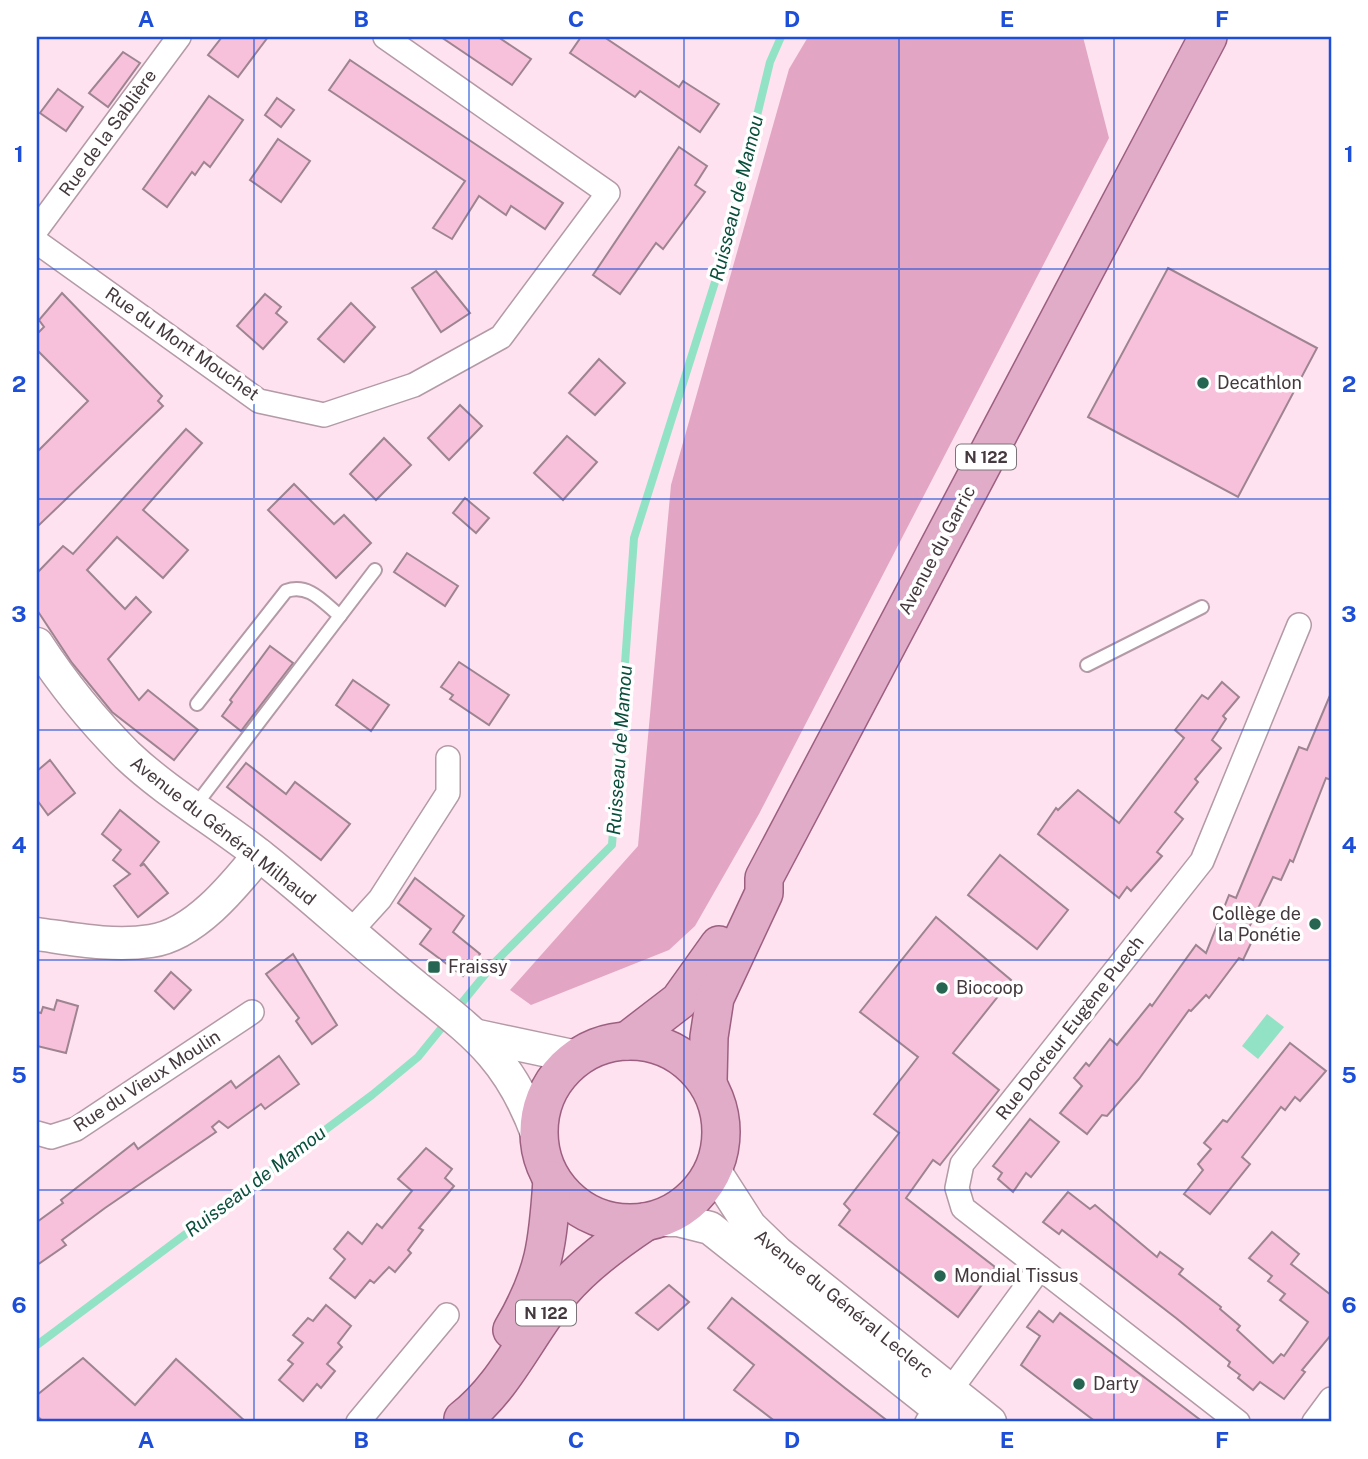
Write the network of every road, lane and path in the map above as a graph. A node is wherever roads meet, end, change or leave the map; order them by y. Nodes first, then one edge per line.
1 (179, 37) edge
2 (385, 37) edge
3 (1208, 37) edge
4 (37, 229) edge
5 (37, 242) edge
6 (375, 570) dead end
7 (1202, 607) dead end
8 (340, 616) junction
9 (1299, 625) dead end
10 (37, 644) edge
11 (1087, 665) dead end
12 (197, 704) dead end
13 (448, 758) dead end
14 (195, 807) junction
15 (259, 855) junction
16 (764, 878) junction
17 (350, 932) junction
18 (37, 934) edge
19 (252, 1012) dead end
20 (478, 1036) junction
21 (627, 1041) junction
22 (577, 1056) junction
23 (708, 1081) junction
24 (37, 1133) edge
25 (538, 1136) junction
26 (714, 1170) junction
27 (552, 1180) junction
28 (649, 1221) junction
29 (1040, 1268) junction
30 (447, 1315) dead end
31 (1331, 1399) edge
32 (942, 1411) edge
33 (462, 1421) edge
34 (358, 1422) edge
35 (990, 1422) edge
36 (1238, 1422) edge
37 (1314, 1422) edge

1 - 4 street, Rue de la Sablière
2 - 5 street, Rue du Mont Mouchet
3 - 16 main road, Avenue du Garric / N 122
6 - 8 lane
7 - 11 lane
8 - 12 lane
8 - 14 lane
9 - 29 street, Rue Docteur Eugène Puech
10 - 14 street, Avenue du Général Milhaud
13 - 17 street
14 - 15 street, Avenue du Général Milhaud
15 - 17 street, Avenue du Général Milhaud
15 - 18 street
16 - 21 main road, Avenue du Garric
16 - 23 main road, Avenue du Garric / N 122
17 - 20 street, Avenue du Général Milhaud
19 - 24 street, Rue du Vieux Moulin
20 - 22 street
20 - 25 street
21 - 22 main road
21 - 23 main road
22 - 25 main road
23 - 26 main road
25 - 27 main road
26 - 28 main road
26 - 32 street, Avenue du Général Leclerc
27 - 28 main road
27 - 33 main road, N 122
28 - 32 street, Avenue du Général Leclerc
28 - 33 main road, N 122
29 - 32 street
29 - 36 street, Rue Docteur Eugène Puech
30 - 34 street
31 - 37 street
32 - 35 street, Avenue du Général Leclerc

